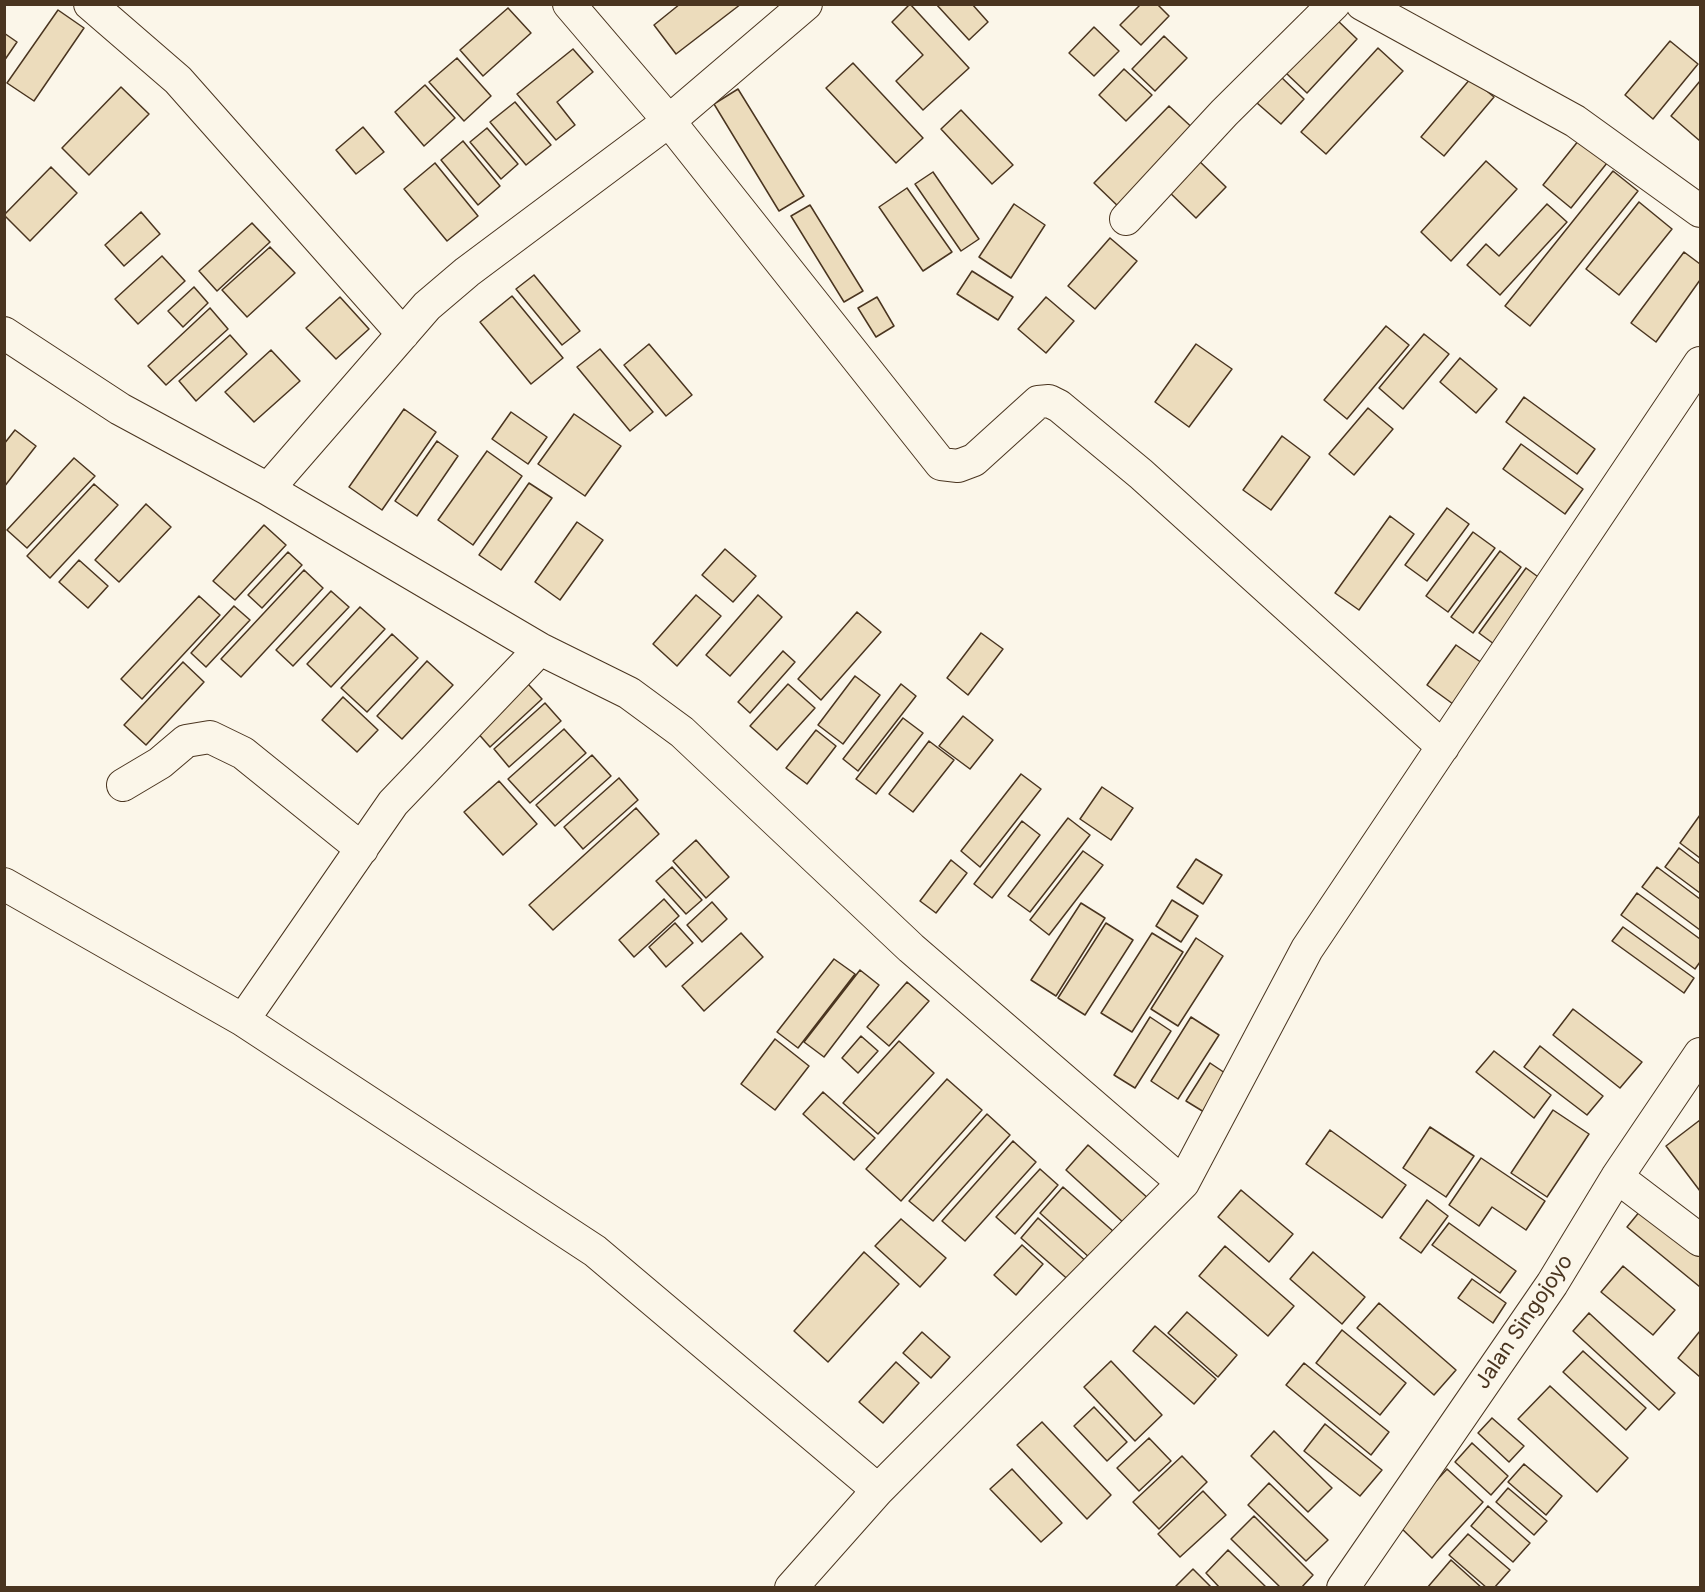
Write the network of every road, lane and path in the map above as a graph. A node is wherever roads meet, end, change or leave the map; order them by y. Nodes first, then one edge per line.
1 (90, 4) edge
2 (569, 4) edge
3 (806, 4) edge
4 (1334, 4) edge
5 (1362, 4) edge
6 (669, 121) junction
7 (1701, 211) edge
8 (1126, 219) dead end
9 (4, 333) edge
10 (403, 334) junction
11 (1701, 363) edge
12 (268, 489) junction
13 (540, 649) junction
14 (1443, 747) junction
15 (123, 785) dead end
16 (362, 849) junction
17 (4, 884) edge
18 (243, 1020) junction
19 (1701, 1054) edge
20 (1617, 1177) junction
21 (1183, 1183) junction
22 (1701, 1240) edge
23 (878, 1490) junction
24 (791, 1587) edge
25 (1343, 1587) edge

1 - 10 street
2 - 6 street
3 - 6 street
4 - 8 street
5 - 7 street
6 - 10 street
6 - 14 street
9 - 12 street
10 - 12 street
11 - 14 street
12 - 13 street
13 - 16 street
13 - 21 street
14 - 21 street
15 - 16 street
16 - 18 street
17 - 18 street
18 - 23 street
19 - 20 street, Jalan Singojoyo
20 - 22 street
20 - 25 street, Jalan Singojoyo
21 - 23 street
23 - 24 street

